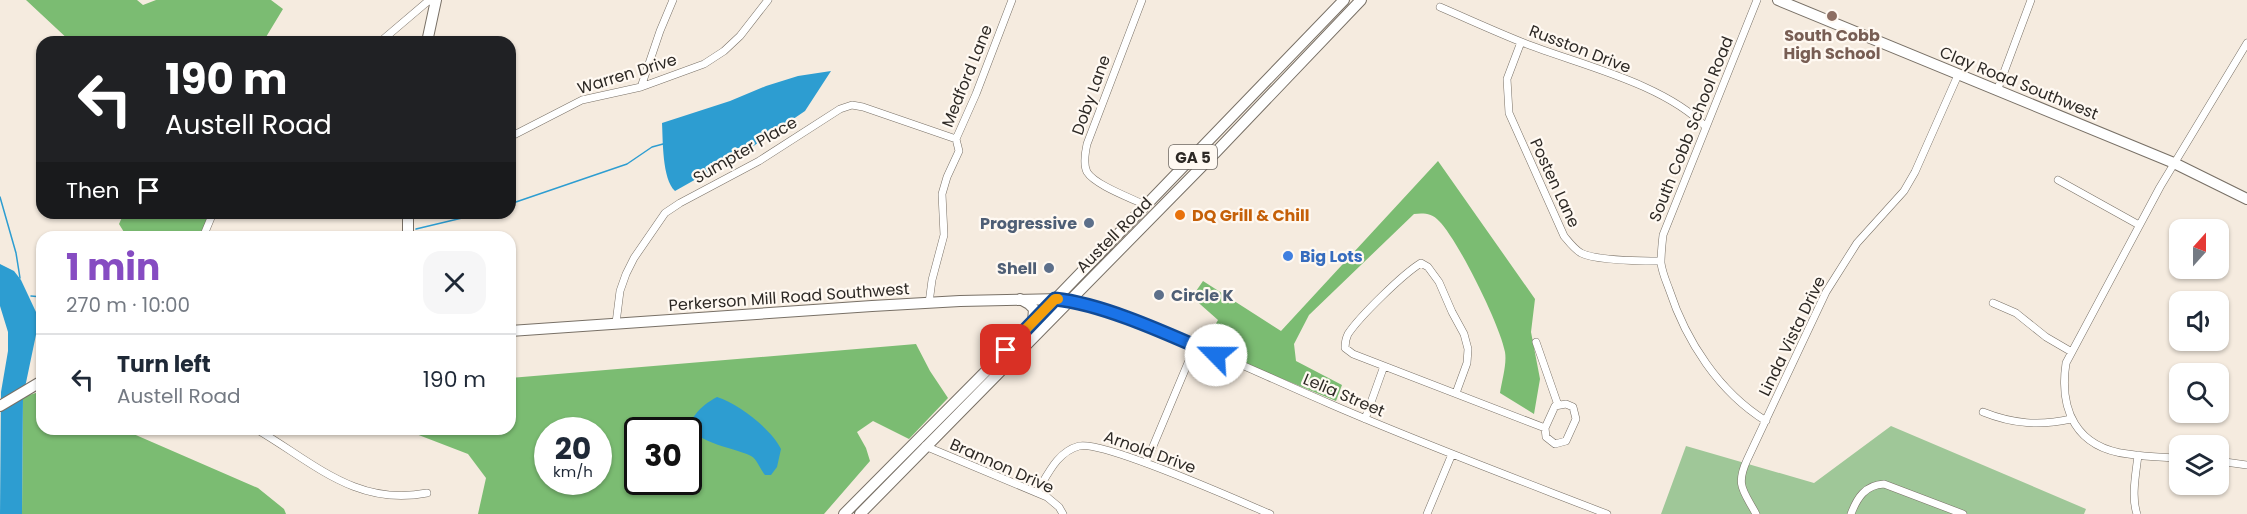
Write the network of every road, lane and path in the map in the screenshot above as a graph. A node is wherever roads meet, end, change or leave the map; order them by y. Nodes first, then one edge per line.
1 (435, 0) edge
2 (673, 0) edge
3 (768, 0) edge
4 (1012, 0) edge
5 (1142, 0) edge
6 (1344, 0) edge
7 (1361, 0) edge
8 (1757, 0) edge
9 (1778, 0) edge
10 (2031, 0) edge
11 (1440, 7) dead end
12 (387, 36) edge
13 (428, 36) edge
14 (1521, 42) junction
15 (2247, 43) edge
16 (1958, 75) junction
17 (641, 87) junction
18 (1997, 91) junction
19 (1706, 127) junction
20 (516, 134) edge
21 (956, 139) junction
22 (2174, 163) junction
23 (2058, 180) dead end
24 (2247, 199) edge
25 (1145, 205) junction
26 (2139, 225) junction
27 (1661, 261) junction
28 (1020, 299) junction
29 (1055, 299) junction
30 (1070, 300) junction
31 (929, 303) junction
32 (1993, 303) dead end
33 (1033, 321) junction
34 (616, 323) junction
35 (516, 331) edge
36 (1536, 342) dead end
37 (1195, 346) junction
38 (2070, 351) junction
39 (1384, 366) junction
40 (36, 385) edge
41 (1456, 393) junction
42 (1732, 395) joint
43 (1558, 405) junction
44 (0, 406) edge
45 (1983, 412) dead end
46 (1365, 419) junction
47 (2071, 419) junction
48 (1766, 421) junction
49 (1545, 428) junction
50 (266, 435) edge
51 (913, 444) junction
52 (927, 446) junction
53 (1452, 454) junction
54 (2138, 455) junction
55 (2169, 457) edge
56 (2229, 462) edge
57 (1146, 464) junction
58 (2247, 465) edge
59 (1037, 492) junction
60 (427, 493) dead end
61 (1950, 512) edge
62 (844, 514) edge
63 (860, 514) edge
64 (1063, 514) edge
65 (1270, 514) edge
66 (1426, 514) edge
67 (1607, 514) edge
68 (1756, 514) edge
69 (1851, 514) edge
70 (1963, 514) edge
71 (2137, 514) edge

1 - 12 street
1 - 13 main road
2 - 17 street
3 - 17 street, Warren Drive
4 - 21 street, Medford Lane
5 - 25 street, Doby Lane
6 - 25 main road, Austell Road / GA 5
7 - 30 main road, Austell Road / GA 5
8 - 19 street, South Cobb School Road
9 - 16 main road, Clay Road Southwest
10 - 18 street
11 - 14 street, Russton Drive
14 - 19 street, Russton Drive
14 - 27 street, Posten Lane
15 - 22 street
16 - 18 main road, Clay Road Southwest
16 - 48 street, Linda Vista Drive
17 - 20 street, Warren Drive
18 - 22 main road, Clay Road Southwest
19 - 27 street, South Cobb School Road
21 - 31 street, Medford Lane
21 - 34 street, Sumpter Place
22 - 24 main road, Clay Road Southwest
22 - 26 street
23 - 26 street
25 - 29 main road, Austell Road / GA 5
26 - 38 street
27 - 42 street, South Cobb School Road
28 - 29 main road, Perkerson Mill Road Southwest
28 - 31 main road, Perkerson Mill Road Southwest
28 - 33 main road
29 - 30 main road, Perkerson Mill Road Southwest
29 - 33 main road, Austell Road / GA 5
30 - 37 street, Lelia Street
30 - 52 main road, Austell Road / GA 5
31 - 34 main road, Perkerson Mill Road Southwest
32 - 38 street
33 - 51 main road, Austell Road / GA 5
34 - 35 main road, Perkerson Mill Road Southwest
36 - 43 street
37 - 46 street, Lelia Street
37 - 57 street
38 - 47 street
39 - 41 street
39 - 41 street
39 - 46 street
40 - 44 main road
41 - 49 street
42 - 48 street, Linda Vista Drive
43 - 49 street
43 - 49 street
45 - 47 street
46 - 53 street, Lelia Street
47 - 54 street
48 - 68 street
50 - 60 street
51 - 52 street, Brannon Drive
51 - 62 main road, Austell Road / GA 5
52 - 59 street, Brannon Drive
52 - 63 main road, Austell Road / GA 5
53 - 66 street
53 - 67 street, Lelia Street
54 - 55 street
54 - 71 street
56 - 58 street
57 - 59 street, Arnold Drive
57 - 65 street, Arnold Drive
59 - 64 street, Brannon Drive
61 - 69 street
61 - 70 street

